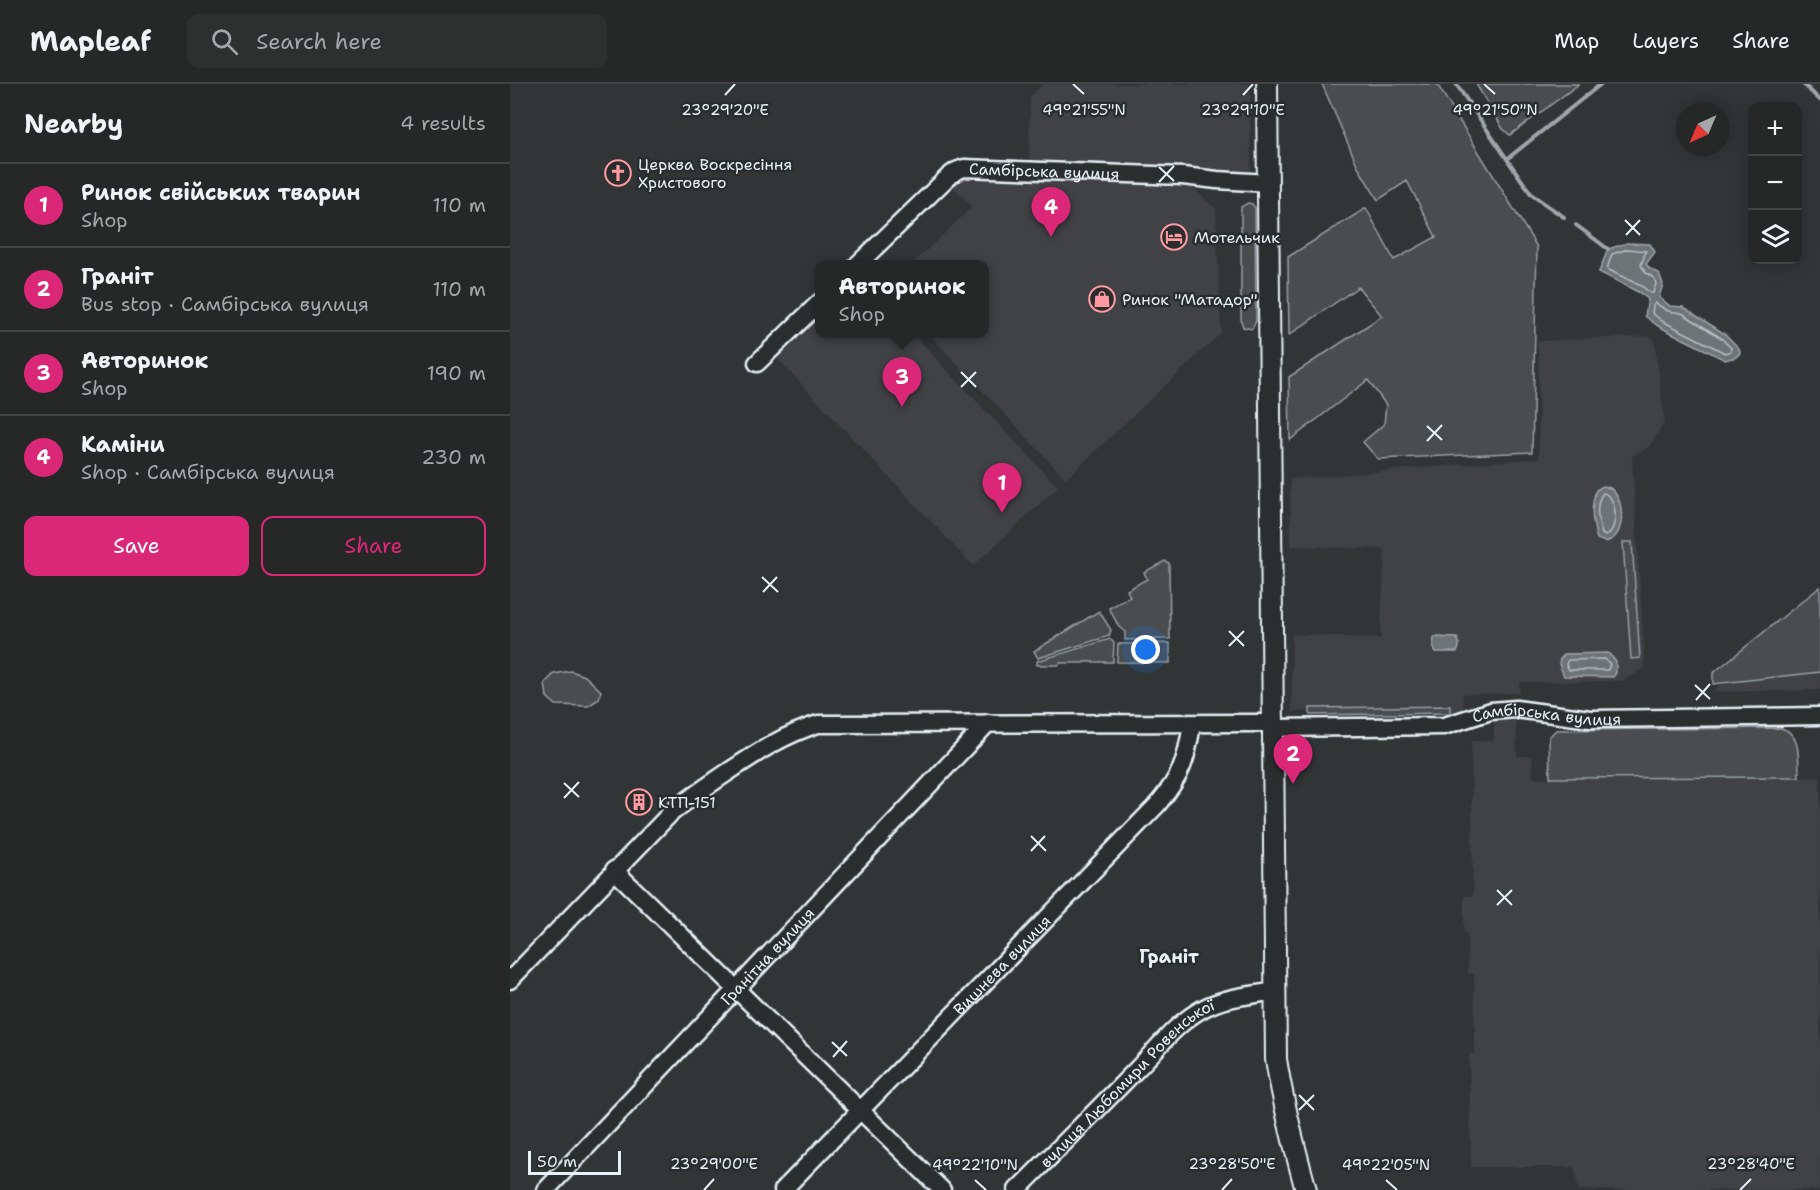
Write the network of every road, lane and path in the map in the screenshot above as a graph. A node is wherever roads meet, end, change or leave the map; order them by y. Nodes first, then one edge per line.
1 (1267, 84) edge
2 (1268, 183) junction
3 (862, 260) edge
4 (815, 306) edge
5 (757, 363) dead end
6 (1820, 716) edge
7 (988, 723) junction
8 (1192, 724) junction
9 (1274, 725) junction
10 (614, 870) junction
11 (510, 980) edge
12 (737, 989) junction
13 (1276, 991) junction
14 (860, 1110) junction
15 (546, 1190) edge
16 (783, 1190) edge
17 (942, 1190) edge
18 (1017, 1190) edge
19 (1306, 1190) edge

1 - 2 main road
2 - 3 street, Самбірська вулиця
2 - 9 main road
4 - 5 street
6 - 9 street, Самбірська вулиця
7 - 8 street
7 - 10 street
7 - 12 street, Гранітна вулиця
8 - 9 street, Самбірська вулиця
8 - 14 street, Вишнева вулиця
9 - 13 main road
10 - 11 street
10 - 12 street
12 - 14 street
12 - 15 street, Гранітна вулиця
13 - 18 street, вулиця Любомири Ровенської
13 - 19 main road
14 - 16 street, Вишнева вулиця
14 - 17 street

